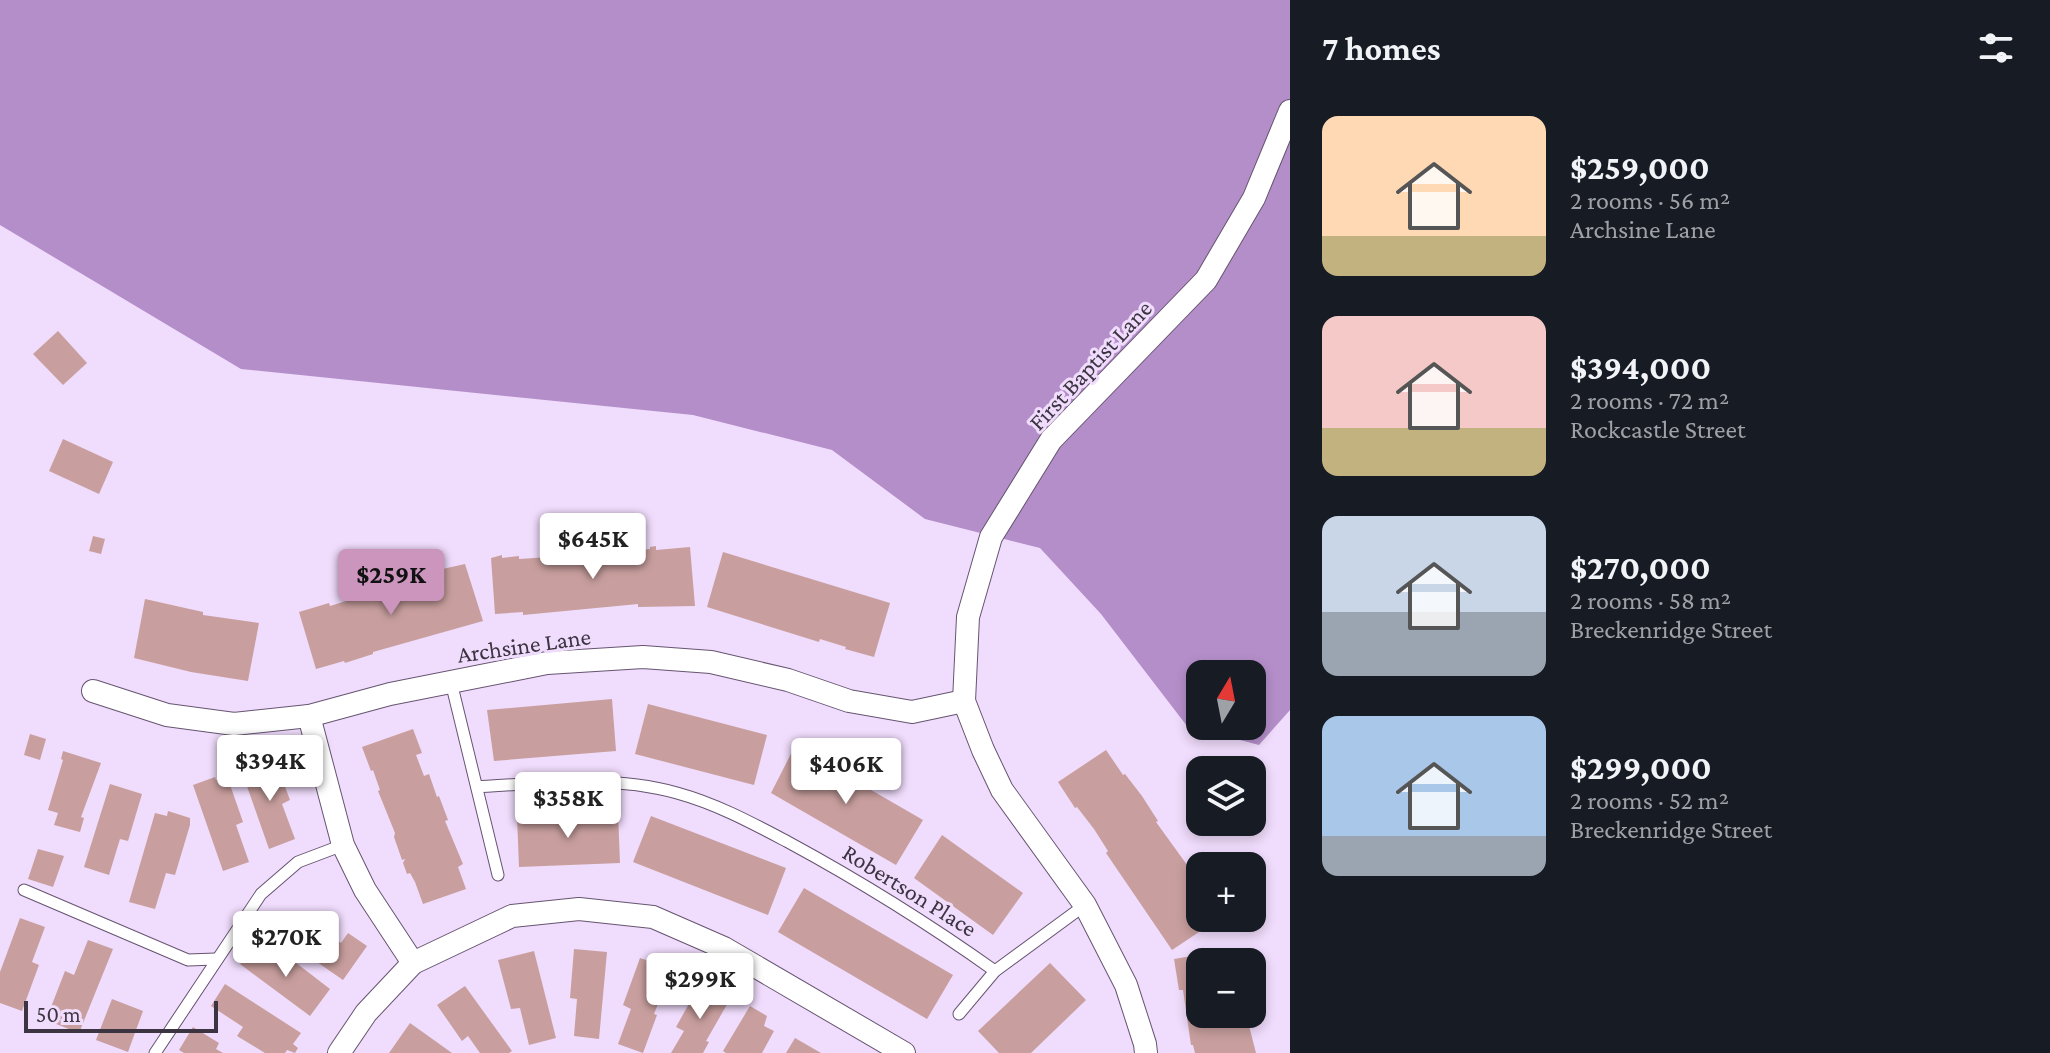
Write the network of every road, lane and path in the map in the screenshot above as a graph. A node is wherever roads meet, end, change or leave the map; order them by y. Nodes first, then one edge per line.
1 (1290, 111) edge
2 (451, 682) junction
3 (93, 691) dead end
4 (964, 701) junction
5 (309, 716) junction
6 (477, 787) junction
7 (343, 845) junction
8 (498, 875) dead end
9 (24, 890) dead end
10 (1085, 905) junction
11 (216, 959) junction
12 (413, 963) junction
13 (995, 971) junction
14 (959, 1014) dead end
15 (155, 1053) edge
16 (339, 1053) edge
17 (904, 1053) edge
18 (1146, 1053) edge

1 - 4 street, First Baptist Lane
2 - 4 street, Archsine Lane
2 - 5 street, Archsine Lane
2 - 6 lane
3 - 5 street, Archsine Lane
4 - 10 street, First Baptist Lane
5 - 7 street
6 - 8 lane
6 - 13 lane, Robertson Place
7 - 11 lane
7 - 12 street
9 - 11 lane
10 - 13 lane
10 - 18 street, First Baptist Lane
11 - 15 lane
12 - 16 street
12 - 17 street
13 - 14 lane

